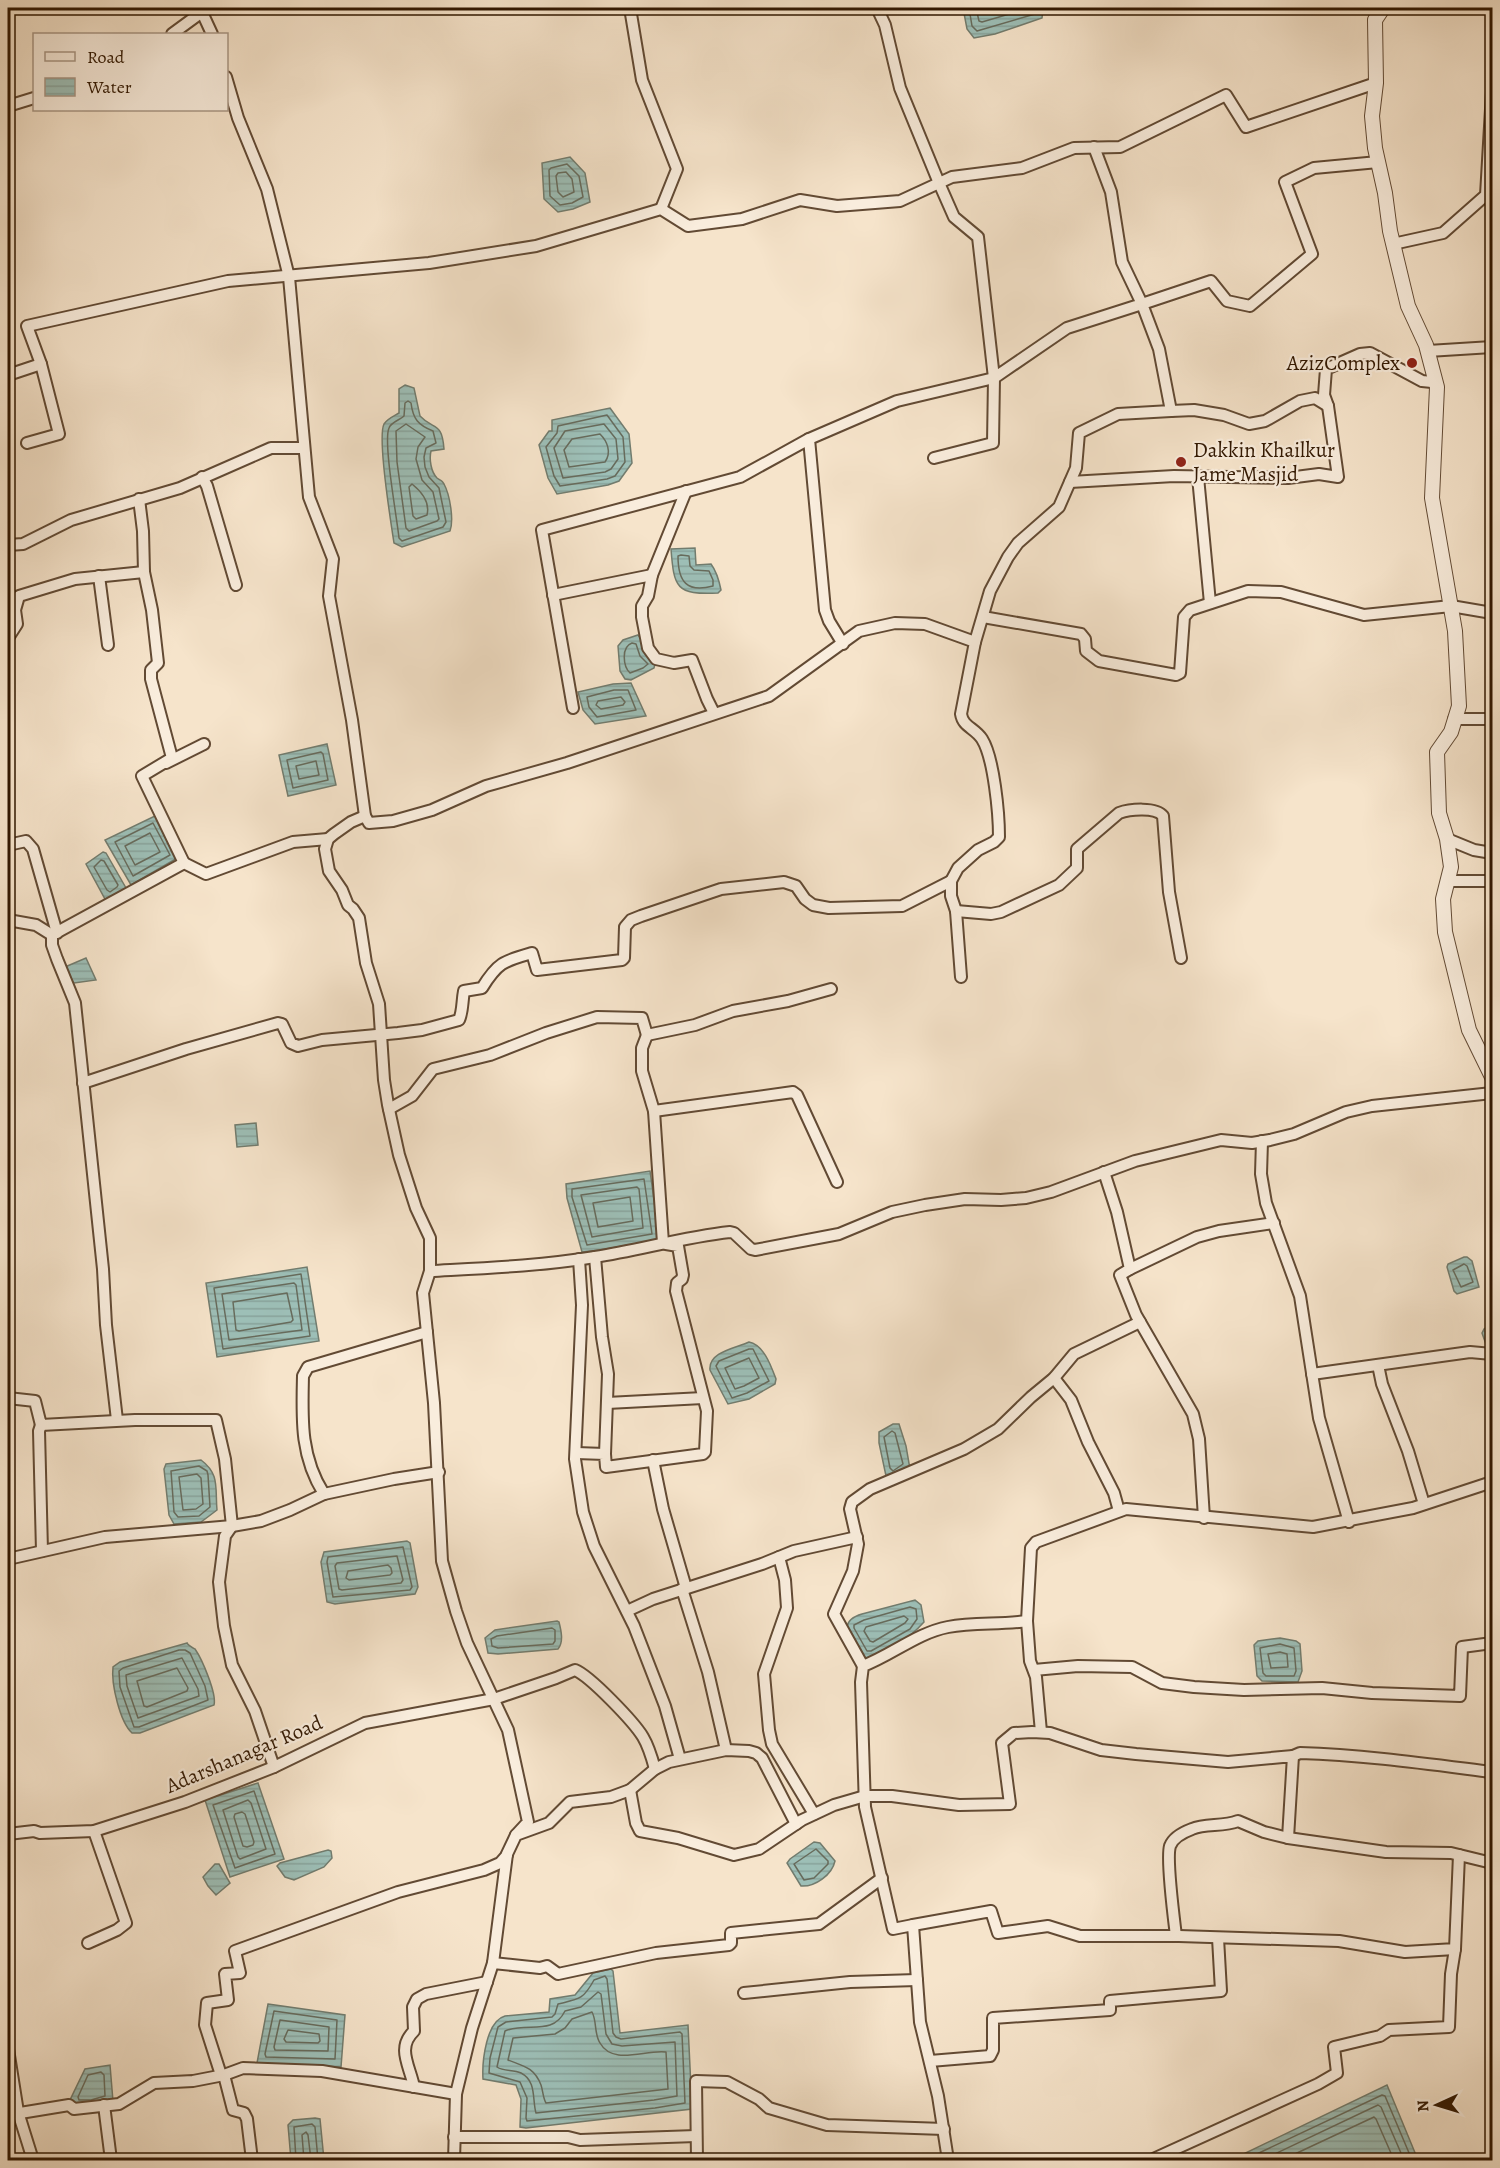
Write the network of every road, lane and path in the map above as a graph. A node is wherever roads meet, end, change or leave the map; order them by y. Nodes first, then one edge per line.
1 (630, 8) edge
2 (877, 8) edge
3 (1383, 8) edge
4 (201, 10) edge
5 (173, 33) edge
6 (212, 33) edge
7 (228, 83) edge
8 (1376, 83) junction
9 (1492, 92) edge
10 (33, 98) edge
11 (8, 106) edge
12 (1094, 147) junction
13 (1378, 162) junction
14 (939, 183) junction
15 (1489, 195) edge
16 (661, 209) junction
17 (1393, 244) junction
18 (289, 277) junction
19 (1142, 304) junction
20 (1492, 347) edge
21 (1428, 351) junction
22 (41, 364) junction
23 (8, 375) edge
24 (994, 378) junction
25 (1437, 387) junction
26 (1328, 406) junction
27 (1171, 411) junction
28 (809, 439) junction
29 (27, 443) dead end
30 (304, 448) junction
31 (934, 458) dead end
32 (202, 477) junction
33 (1198, 477) junction
34 (1070, 482) junction
35 (686, 491) junction
36 (138, 499) junction
37 (8, 545) edge
38 (144, 572) junction
39 (652, 575) junction
40 (99, 576) junction
41 (236, 585) dead end
42 (553, 595) junction
43 (1210, 603) junction
44 (1451, 606) junction
45 (1492, 613) edge
46 (983, 617) junction
47 (8, 638) edge
48 (975, 642) junction
49 (843, 644) junction
50 (108, 645) dead end
51 (573, 708) dead end
52 (714, 713) junction
53 (1454, 719) junction
54 (1492, 719) edge
55 (204, 744) dead end
56 (142, 776) junction
57 (365, 816) junction
58 (328, 838) junction
59 (1447, 839) junction
60 (8, 845) edge
61 (1492, 853) edge
62 (184, 863) junction
63 (951, 881) junction
64 (1448, 881) junction
65 (1492, 881) edge
66 (956, 910) junction
67 (8, 920) edge
68 (55, 934) junction
69 (1181, 958) dead end
70 (961, 976) dead end
71 (831, 988) dead end
72 (382, 1035) junction
73 (647, 1035) junction
74 (1492, 1077) edge
75 (82, 1083) junction
76 (1492, 1093) edge
77 (389, 1109) junction
78 (654, 1111) junction
79 (1262, 1141) junction
80 (1104, 1172) junction
81 (837, 1182) dead end
82 (1274, 1223) junction
83 (660, 1243) junction
84 (595, 1257) junction
85 (579, 1259) junction
86 (1130, 1269) junction
87 (430, 1271) junction
88 (1140, 1322) junction
89 (427, 1332) junction
90 (1492, 1354) edge
91 (1378, 1365) junction
92 (1312, 1374) junction
93 (1054, 1378) junction
94 (8, 1398) edge
95 (703, 1398) junction
96 (607, 1403) junction
97 (117, 1420) junction
98 (41, 1425) junction
99 (576, 1453) junction
100 (605, 1454) junction
101 (653, 1460) junction
102 (439, 1472) junction
103 (1492, 1482) edge
104 (324, 1494) junction
105 (1424, 1504) junction
106 (1119, 1510) junction
107 (1204, 1518) junction
108 (1349, 1521) junction
109 (232, 1526) junction
110 (857, 1537) junction
111 (42, 1551) junction
112 (779, 1557) junction
113 (8, 1559) edge
114 (684, 1589) junction
115 (627, 1611) junction
116 (1027, 1621) junction
117 (1492, 1643) edge
118 (863, 1666) junction
119 (1034, 1670) junction
120 (494, 1699) junction
121 (1041, 1732) junction
122 (726, 1750) junction
123 (1293, 1755) junction
124 (680, 1759) junction
125 (274, 1767) junction
126 (655, 1769) junction
127 (1492, 1772) edge
128 (630, 1790) junction
129 (865, 1796) junction
130 (814, 1814) junction
131 (796, 1824) junction
132 (94, 1832) junction
133 (8, 1834) edge
134 (516, 1835) junction
135 (1288, 1838) junction
136 (507, 1854) junction
137 (1458, 1855) junction
138 (1492, 1863) edge
139 (882, 1878) junction
140 (913, 1925) junction
141 (1176, 1936) junction
142 (1218, 1938) junction
143 (88, 1943) dead end
144 (1455, 1949) junction
145 (493, 1964) junction
146 (917, 1980) junction
147 (487, 1982) junction
148 (744, 1993) dead end
149 (8, 2049) edge
150 (930, 2061) junction
151 (222, 2075) junction
152 (414, 2087) junction
153 (456, 2094) junction
154 (104, 2105) junction
155 (13, 2114) edge
156 (944, 2129) junction
157 (696, 2136) junction
158 (454, 2137) junction
159 (33, 2160) edge
160 (111, 2160) edge
161 (252, 2160) edge
162 (454, 2160) edge
163 (697, 2160) edge
164 (948, 2160) edge
165 (1151, 2160) edge

1 - 16 street
2 - 14 street
3 - 8 street
4 - 5 street
4 - 6 street
7 - 18 street
8 - 12 street
8 - 13 street
9 - 15 street
10 - 11 street
12 - 14 street
12 - 19 street
13 - 17 street
13 - 19 street
14 - 16 street
14 - 24 street
15 - 17 street
16 - 18 street
17 - 21 street
18 - 22 street
18 - 30 street
19 - 24 street
19 - 27 street
20 - 21 street
21 - 25 street
22 - 23 street
22 - 29 street
24 - 28 street
24 - 31 street
25 - 26 street
25 - 44 street
26 - 27 street
26 - 33 street
27 - 34 street
28 - 35 street
28 - 49 street
30 - 32 street
30 - 57 street
32 - 36 street
32 - 41 street
33 - 34 street
33 - 43 street
34 - 46 street
35 - 39 street
35 - 42 street
36 - 37 street
36 - 38 street
38 - 40 street
38 - 56 street
39 - 42 street
39 - 52 street
40 - 47 street
40 - 50 street
42 - 51 street
43 - 44 street
43 - 46 street
44 - 45 street
44 - 53 street
46 - 48 street
48 - 49 street
48 - 63 street
49 - 52 street
52 - 57 street
53 - 54 street
53 - 59 street
55 - 56 street
56 - 62 street
57 - 58 street
58 - 62 street
58 - 72 street
59 - 61 street
59 - 64 street
60 - 68 street
62 - 68 street
63 - 66 street
63 - 72 street
64 - 65 street
64 - 74 street
66 - 69 street
66 - 70 street
67 - 68 street
68 - 75 street
71 - 73 street
72 - 75 street
72 - 77 street
73 - 77 street
73 - 78 street
75 - 97 street
76 - 79 street
77 - 87 street
78 - 81 street
78 - 83 street
79 - 80 street
79 - 82 street
80 - 83 street
80 - 86 street
82 - 86 street
82 - 92 street
83 - 84 street
83 - 95 street
84 - 85 street
84 - 96 street
85 - 87 street
85 - 99 street
86 - 88 street
87 - 89 street
88 - 93 street
88 - 107 street
89 - 102 street
89 - 104 street
90 - 91 street
91 - 92 street
91 - 105 street
92 - 108 street
93 - 106 street
93 - 110 street
94 - 98 street
95 - 96 street
95 - 101 street
96 - 100 street
97 - 98 street
97 - 109 street
98 - 111 street
99 - 100 street
99 - 115 street
100 - 101 street
101 - 114 street
102 - 104 street
102 - 120 street
103 - 105 street
104 - 109 street
105 - 108 street
106 - 107 street
106 - 116 street
107 - 108 street
109 - 111 street
109 - 125 street
110 - 112 street
110 - 118 street
111 - 113 street
112 - 114 street
112 - 130 street
114 - 115 street
114 - 122 street
115 - 124 street
116 - 118 street
116 - 119 street
117 - 119 street
118 - 129 street
119 - 121 street
120 - 125 street, Adarshanagar Road
120 - 126 street, Adarshanagar Road
120 - 134 street
121 - 123 street
121 - 129 street
122 - 124 street
122 - 131 street
123 - 127 street
123 - 135 street
124 - 126 street
125 - 132 street, Adarshanagar Road
126 - 128 street
128 - 131 street
128 - 134 street
129 - 130 street
129 - 139 street
130 - 131 street
132 - 133 street, Adarshanagar Road
132 - 143 street
134 - 136 street
135 - 137 street
135 - 141 street
136 - 145 street
136 - 151 street
137 - 138 street
137 - 144 street
139 - 140 street
139 - 145 street
140 - 141 street
140 - 146 street
141 - 142 street
142 - 144 street
142 - 150 street
144 - 165 street
145 - 147 street
146 - 148 street
146 - 150 street
147 - 152 street
147 - 153 street
149 - 155 street
150 - 156 street
151 - 152 street
151 - 154 street
151 - 161 street
152 - 153 street
153 - 158 street
154 - 155 street
154 - 160 street
155 - 159 street
156 - 157 street
156 - 164 street
157 - 158 street
157 - 163 street
158 - 162 street

